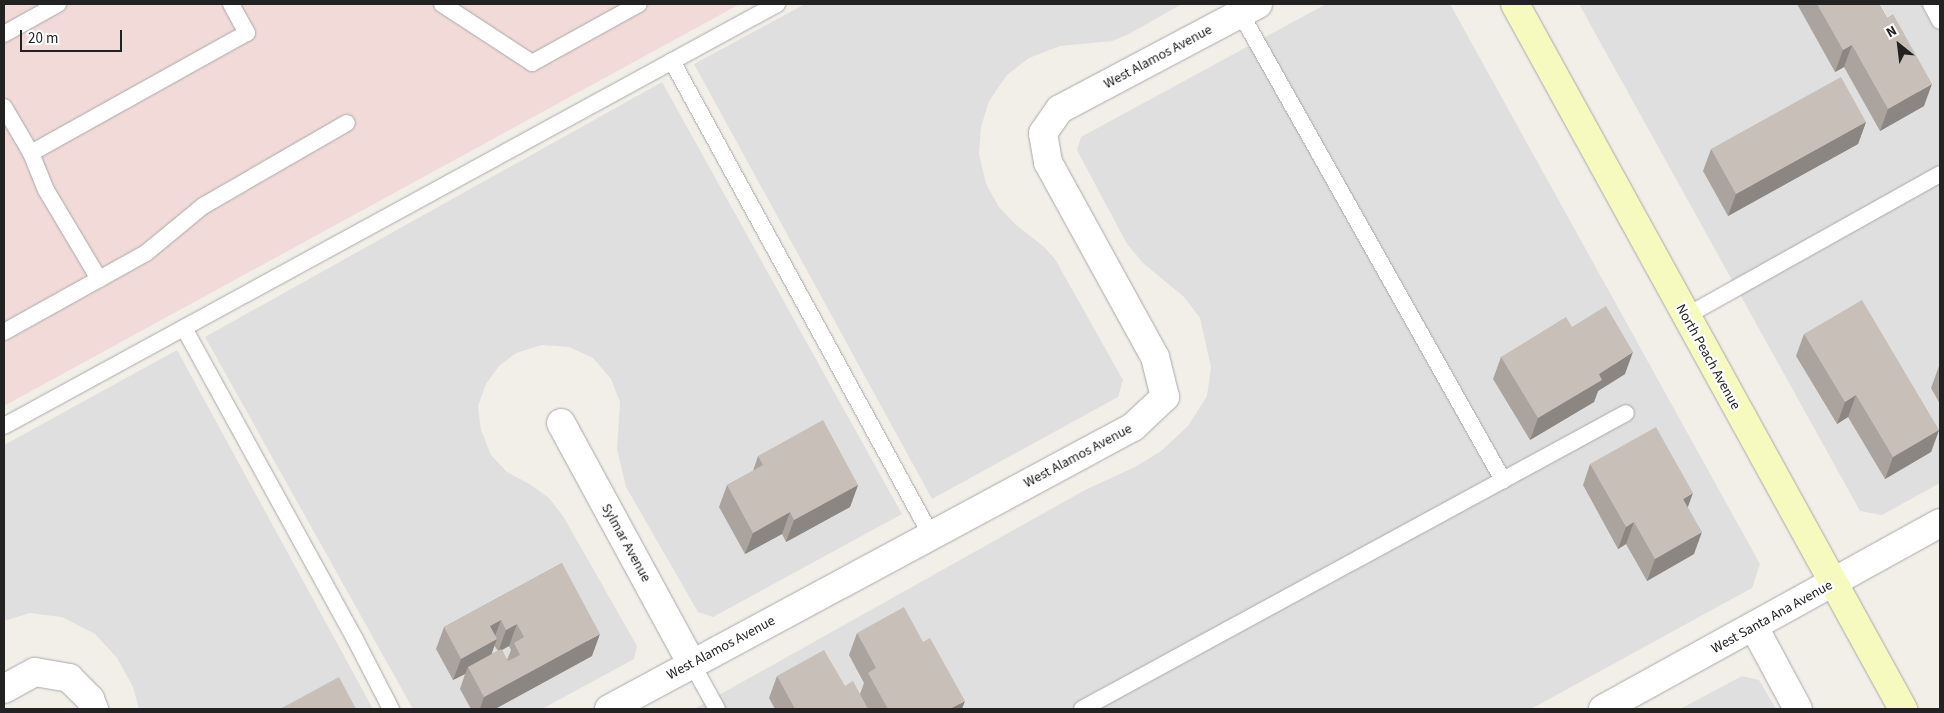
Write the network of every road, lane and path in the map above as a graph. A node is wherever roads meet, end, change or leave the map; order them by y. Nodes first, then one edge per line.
1 (58, 4) edge
2 (231, 4) edge
3 (442, 4) edge
4 (639, 4) edge
5 (777, 4) edge
6 (1515, 4) edge
7 (1930, 4) edge
8 (1245, 7) edge
9 (1940, 21) edge
10 (4, 34) edge
11 (672, 61) junction
12 (4, 107) edge
13 (347, 123) dead end
14 (30, 153) junction
15 (1940, 174) edge
16 (99, 279) junction
17 (1686, 316) junction
18 (184, 328) junction
19 (4, 332) edge
20 (1626, 413) dead end
21 (561, 423) dead end
22 (4, 426) edge
23 (1503, 480) junction
24 (1940, 523) edge
25 (931, 535) junction
26 (1832, 583) junction
27 (1754, 627) junction
28 (692, 664) junction
29 (4, 689) edge
30 (94, 709) edge
31 (391, 709) edge
32 (609, 709) edge
33 (717, 709) edge
34 (1082, 709) edge
35 (1603, 709) edge
36 (1798, 709) edge
37 (1903, 709) edge

1 - 10 lane
2 - 14 lane
3 - 4 lane
5 - 11 lane
6 - 17 main road, North Peach Avenue
7 - 9 lane
8 - 23 lane
8 - 25 street, West Alamos Avenue
11 - 18 lane
11 - 25 lane
12 - 14 lane
13 - 16 lane
14 - 16 lane
15 - 17 lane
16 - 19 lane
17 - 26 main road, North Peach Avenue
18 - 22 lane
18 - 31 lane
20 - 23 lane
21 - 28 street, Sylmar Avenue
23 - 34 lane
24 - 26 street, West Santa Ana Avenue
25 - 28 street, West Alamos Avenue
26 - 27 street, West Santa Ana Avenue
26 - 37 main road, North Peach Avenue
27 - 35 street, West Santa Ana Avenue
27 - 36 street
28 - 32 street, West Alamos Avenue
28 - 33 lane
29 - 30 street

